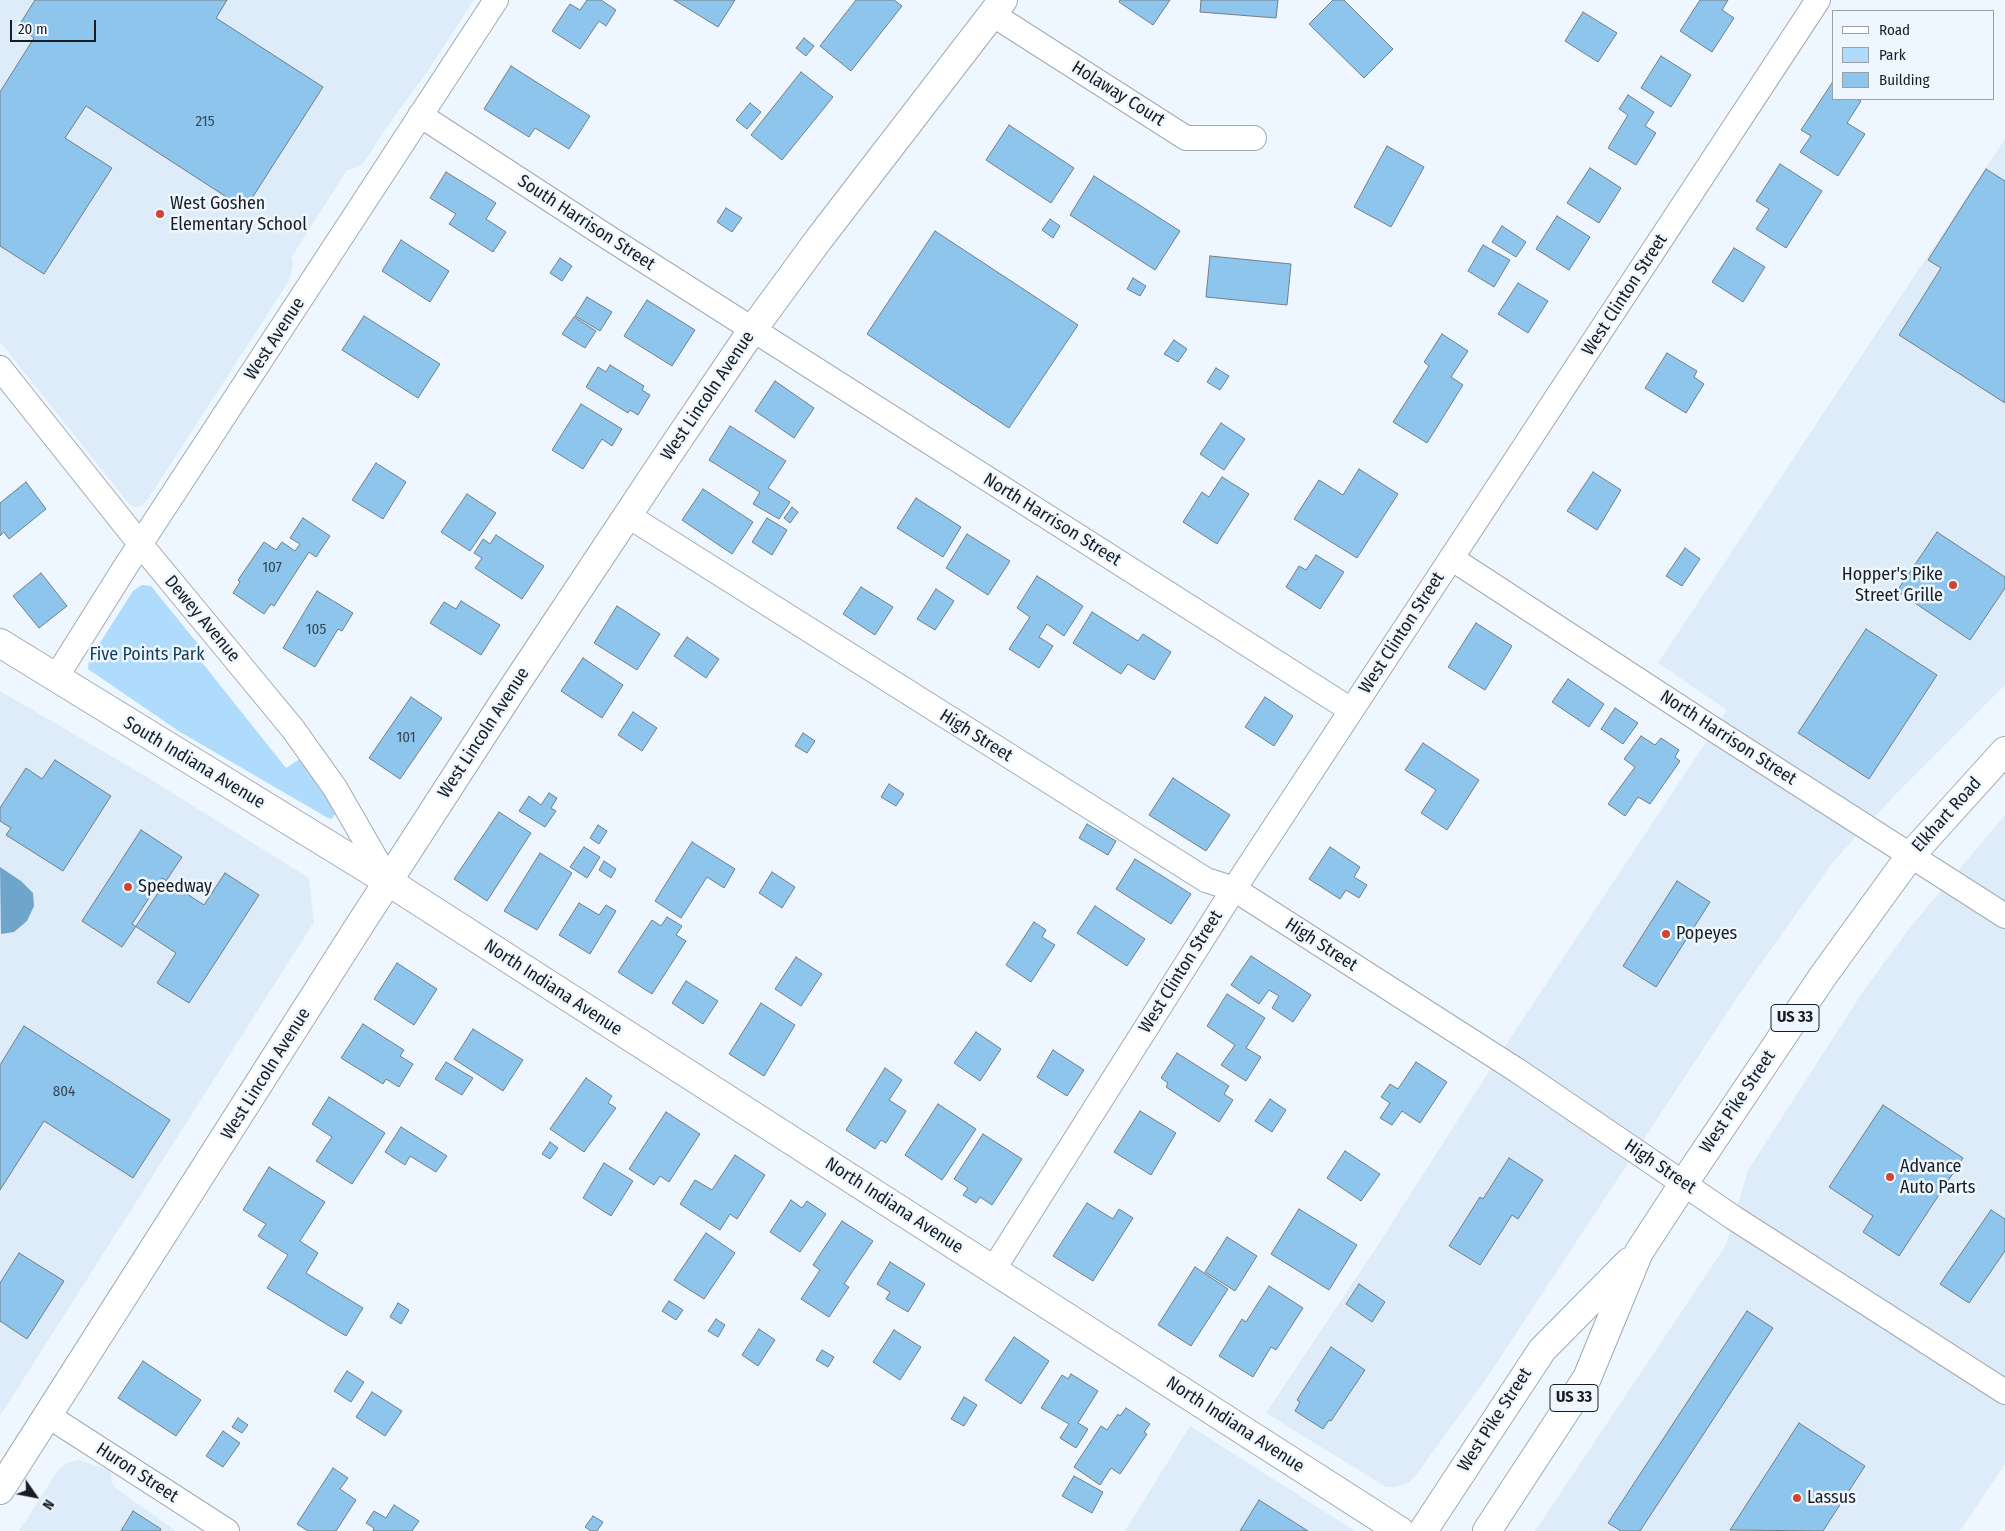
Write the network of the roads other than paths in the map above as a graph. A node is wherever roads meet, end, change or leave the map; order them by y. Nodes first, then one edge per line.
1 (496, 0) edge
2 (1810, 3) edge
3 (997, 7) edge
4 (420, 115) junction
5 (1254, 138) dead end
6 (753, 329) junction
7 (0, 368) edge
8 (627, 515) junction
9 (141, 545) junction
10 (1452, 558) junction
11 (0, 643) edge
12 (55, 679) junction
13 (1351, 710) junction
14 (2005, 752) edge
15 (1910, 856) junction
16 (389, 882) junction
17 (1234, 889) junction
18 (2005, 916) edge
19 (1684, 1183) junction
20 (1639, 1252) junction
21 (993, 1270) junction
22 (2005, 1392) edge
23 (47, 1415) junction
24 (0, 1490) edge
25 (227, 1531) edge
26 (1400, 1531) edge
27 (1423, 1531) edge
28 (1487, 1531) edge

1 - 4 street, West Avenue
2 - 10 street, West Clinton Street
3 - 5 street, Holaway Court
3 - 6 main road, West Lincoln Avenue
4 - 6 street, South Harrison Street
4 - 9 street, West Avenue
6 - 8 main road, West Lincoln Avenue
6 - 13 street, North Harrison Street
7 - 9 street, Dewey Avenue
8 - 16 main road, West Lincoln Avenue
8 - 17 street, High Street
9 - 12 street, West Avenue
9 - 16 street, Dewey Avenue
10 - 13 street, West Clinton Street
10 - 15 street, North Harrison Street
11 - 12 main road, South Indiana Avenue
12 - 16 main road, South Indiana Avenue
13 - 17 street, West Clinton Street
14 - 15 main road, Elkhart Road / US 33
15 - 18 street, North Harrison Street
15 - 19 main road, West Pike Street / US 33
16 - 21 main road, North Indiana Avenue
16 - 23 main road, West Lincoln Avenue
17 - 19 street, High Street
17 - 21 street, West Clinton Street
19 - 20 main road, West Pike Street / US 33
19 - 22 street, High Street
20 - 27 main road, West Pike Street
20 - 28 main road, West Pike Street / US 33
21 - 26 main road, North Indiana Avenue
23 - 24 main road, West Lincoln Avenue
23 - 25 street, Huron Street

